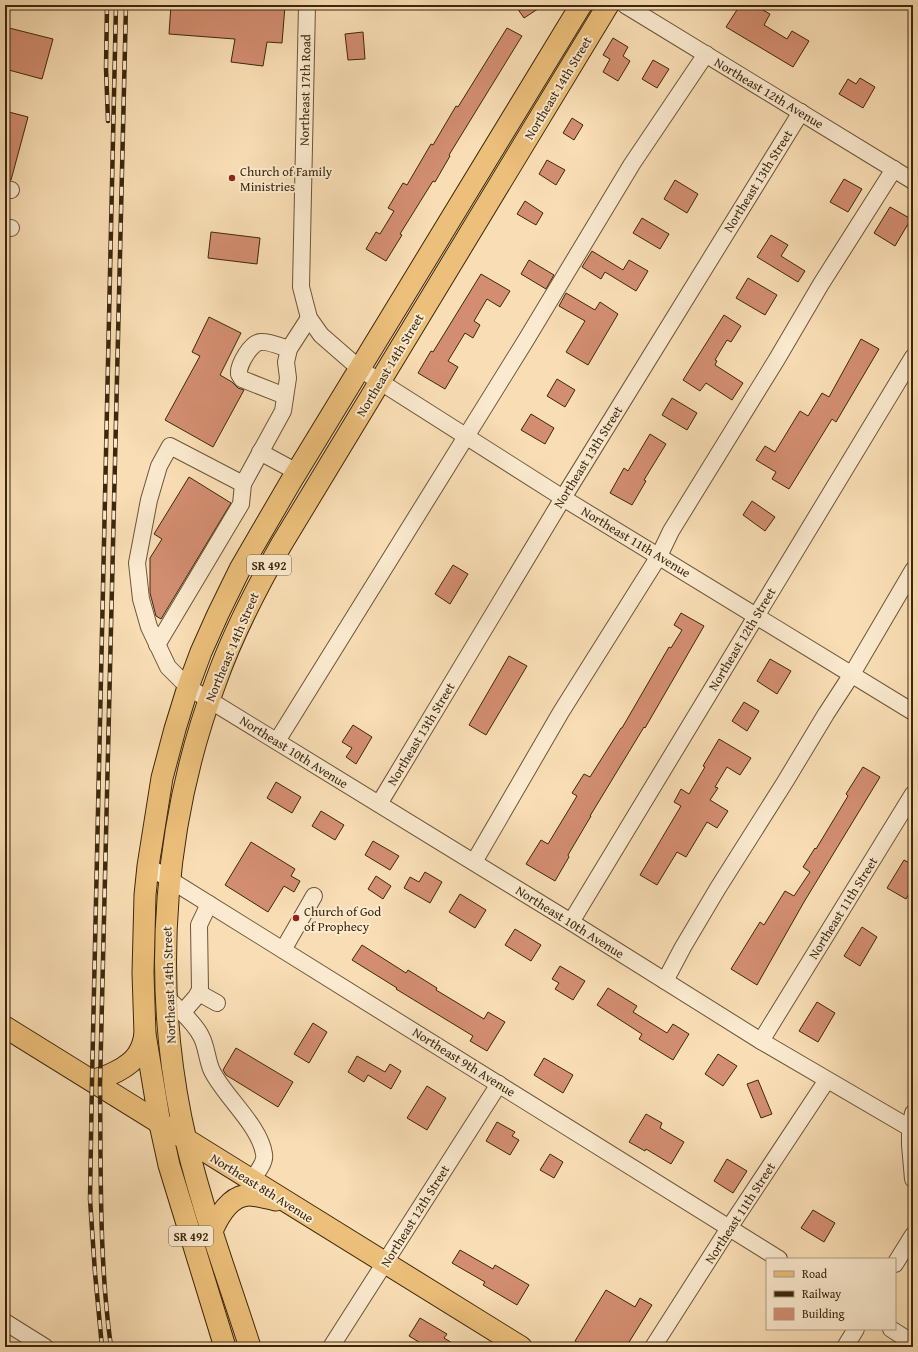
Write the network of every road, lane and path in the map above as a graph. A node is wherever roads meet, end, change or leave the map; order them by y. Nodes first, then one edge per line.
1 (307, 5) edge
2 (581, 5) edge
3 (608, 5) edge
4 (625, 5) edge
5 (706, 54) junction
6 (801, 112) junction
7 (894, 169) junction
8 (913, 181) edge
9 (309, 318) junction
10 (289, 350) junction
11 (913, 357) edge
12 (360, 369) junction
13 (379, 382) junction
14 (285, 396) junction
15 (466, 436) junction
16 (260, 452) junction
17 (297, 472) junction
18 (243, 484) junction
19 (563, 498) junction
20 (659, 556) junction
21 (913, 570) edge
22 (756, 616) junction
23 (157, 645) junction
24 (852, 674) junction
25 (188, 687) junction
26 (209, 700) junction
27 (913, 712) edge
28 (277, 741) junction
29 (913, 794) edge
30 (379, 804) junction
31 (474, 862) junction
32 (148, 866) junction
33 (170, 880) junction
34 (314, 896) dead end
35 (209, 904) junction
36 (571, 922) junction
37 (283, 950) junction
38 (665, 981) junction
39 (199, 993) junction
40 (167, 998) junction
41 (217, 1003) dead end
42 (183, 1012) junction
43 (5, 1027) edge
44 (146, 1034) junction
45 (761, 1041) junction
46 (92, 1080) junction
47 (827, 1080) junction
48 (499, 1084) junction
49 (911, 1120) edge
50 (160, 1124) junction
51 (186, 1140) junction
52 (913, 1179) edge
53 (251, 1181) junction
54 (285, 1201) junction
55 (729, 1228) junction
56 (212, 1231) junction
57 (913, 1235) edge
58 (777, 1258) edge
59 (896, 1262) edge
60 (385, 1263) junction
61 (5, 1322) edge
62 (855, 1330) edge
63 (893, 1330) edge
64 (913, 1343) edge
65 (45, 1347) edge
66 (225, 1347) edge
67 (250, 1347) edge
68 (331, 1347) edge
69 (520, 1347) edge
70 (654, 1347) edge
71 (845, 1347) edge

1 - 9 street, Northeast 17th Road
2 - 12 main road, Northeast 14th Street / SR 492
3 - 13 main road, Northeast 14th Street / SR 492
4 - 5 street, Northeast 12th Avenue
5 - 6 street, Northeast 12th Avenue
5 - 15 street
6 - 7 street, Northeast 12th Avenue
6 - 19 street, Northeast 13th Street
7 - 8 street, Northeast 12th Avenue
7 - 20 street
9 - 10 street
9 - 12 street, Northeast 17th Road
10 - 14 street
10 - 14 street
11 - 22 street, Northeast 12th Street
12 - 13 street, Northeast 11th Avenue
12 - 17 main road, Northeast 14th Street / SR 492
13 - 15 street, Northeast 11th Avenue
13 - 26 main road, Northeast 14th Street / SR 492
14 - 16 street
15 - 19 street, Northeast 11th Avenue
15 - 28 street
16 - 17 street
16 - 18 street
17 - 25 main road, Northeast 14th Street / SR 492
18 - 23 street
18 - 23 street, Northeast 10th Avenue
19 - 20 street, Northeast 11th Avenue
19 - 30 street, Northeast 13th Street
20 - 22 street, Northeast 11th Avenue
20 - 31 street
21 - 24 street
22 - 24 street, Northeast 11th Avenue
22 - 36 street, Northeast 12th Street
23 - 25 street, Northeast 10th Avenue
24 - 27 street, Northeast 11th Avenue
24 - 38 street
25 - 26 street, Northeast 10th Avenue
25 - 32 main road, Northeast 14th Street / SR 492
26 - 28 street, Northeast 10th Avenue
26 - 33 main road, Northeast 14th Street / SR 492
28 - 30 street, Northeast 10th Avenue
29 - 45 street, Northeast 11th Street
30 - 31 street, Northeast 10th Avenue
31 - 36 street, Northeast 10th Avenue
32 - 33 street, Northeast 9th Avenue
32 - 44 main road, Northeast 14th Street / SR 492
33 - 35 street, Northeast 9th Avenue
33 - 40 main road, Northeast 14th Street / SR 492
34 - 37 street
35 - 37 street, Northeast 9th Avenue
35 - 39 street
36 - 38 street, Northeast 10th Avenue
37 - 48 street, Northeast 9th Avenue
38 - 45 street, Northeast 10th Avenue
39 - 41 street
39 - 42 street
40 - 42 street
40 - 51 main road, Northeast 14th Street / SR 492
42 - 53 street
43 - 46 main road, Northeast 8th Avenue
44 - 46 main road
44 - 50 main road, Northeast 14th Street / SR 492
45 - 47 street, Northeast 10th Avenue
46 - 50 main road, Northeast 8th Avenue
47 - 49 street, Northeast 10th Avenue
47 - 55 street, Northeast 11th Street
48 - 55 street, Northeast 9th Avenue
48 - 60 street, Northeast 12th Street
49 - 52 street, Northeast 10th Avenue
50 - 51 main road, Northeast 8th Avenue
50 - 66 main road, Northeast 14th Street / SR 492
51 - 53 main road, Northeast 8th Avenue
51 - 56 main road, Northeast 14th Street / SR 492
53 - 54 main road, Northeast 8th Avenue
54 - 56 main road
54 - 60 main road, Northeast 8th Avenue
55 - 58 street, Northeast 9th Avenue
55 - 70 street, Northeast 11th Street
56 - 67 main road, Northeast 14th Street / SR 492
57 - 59 street
60 - 68 street, Northeast 12th Street
60 - 69 main road, Northeast 8th Avenue
61 - 65 street
62 - 71 street
63 - 64 street

